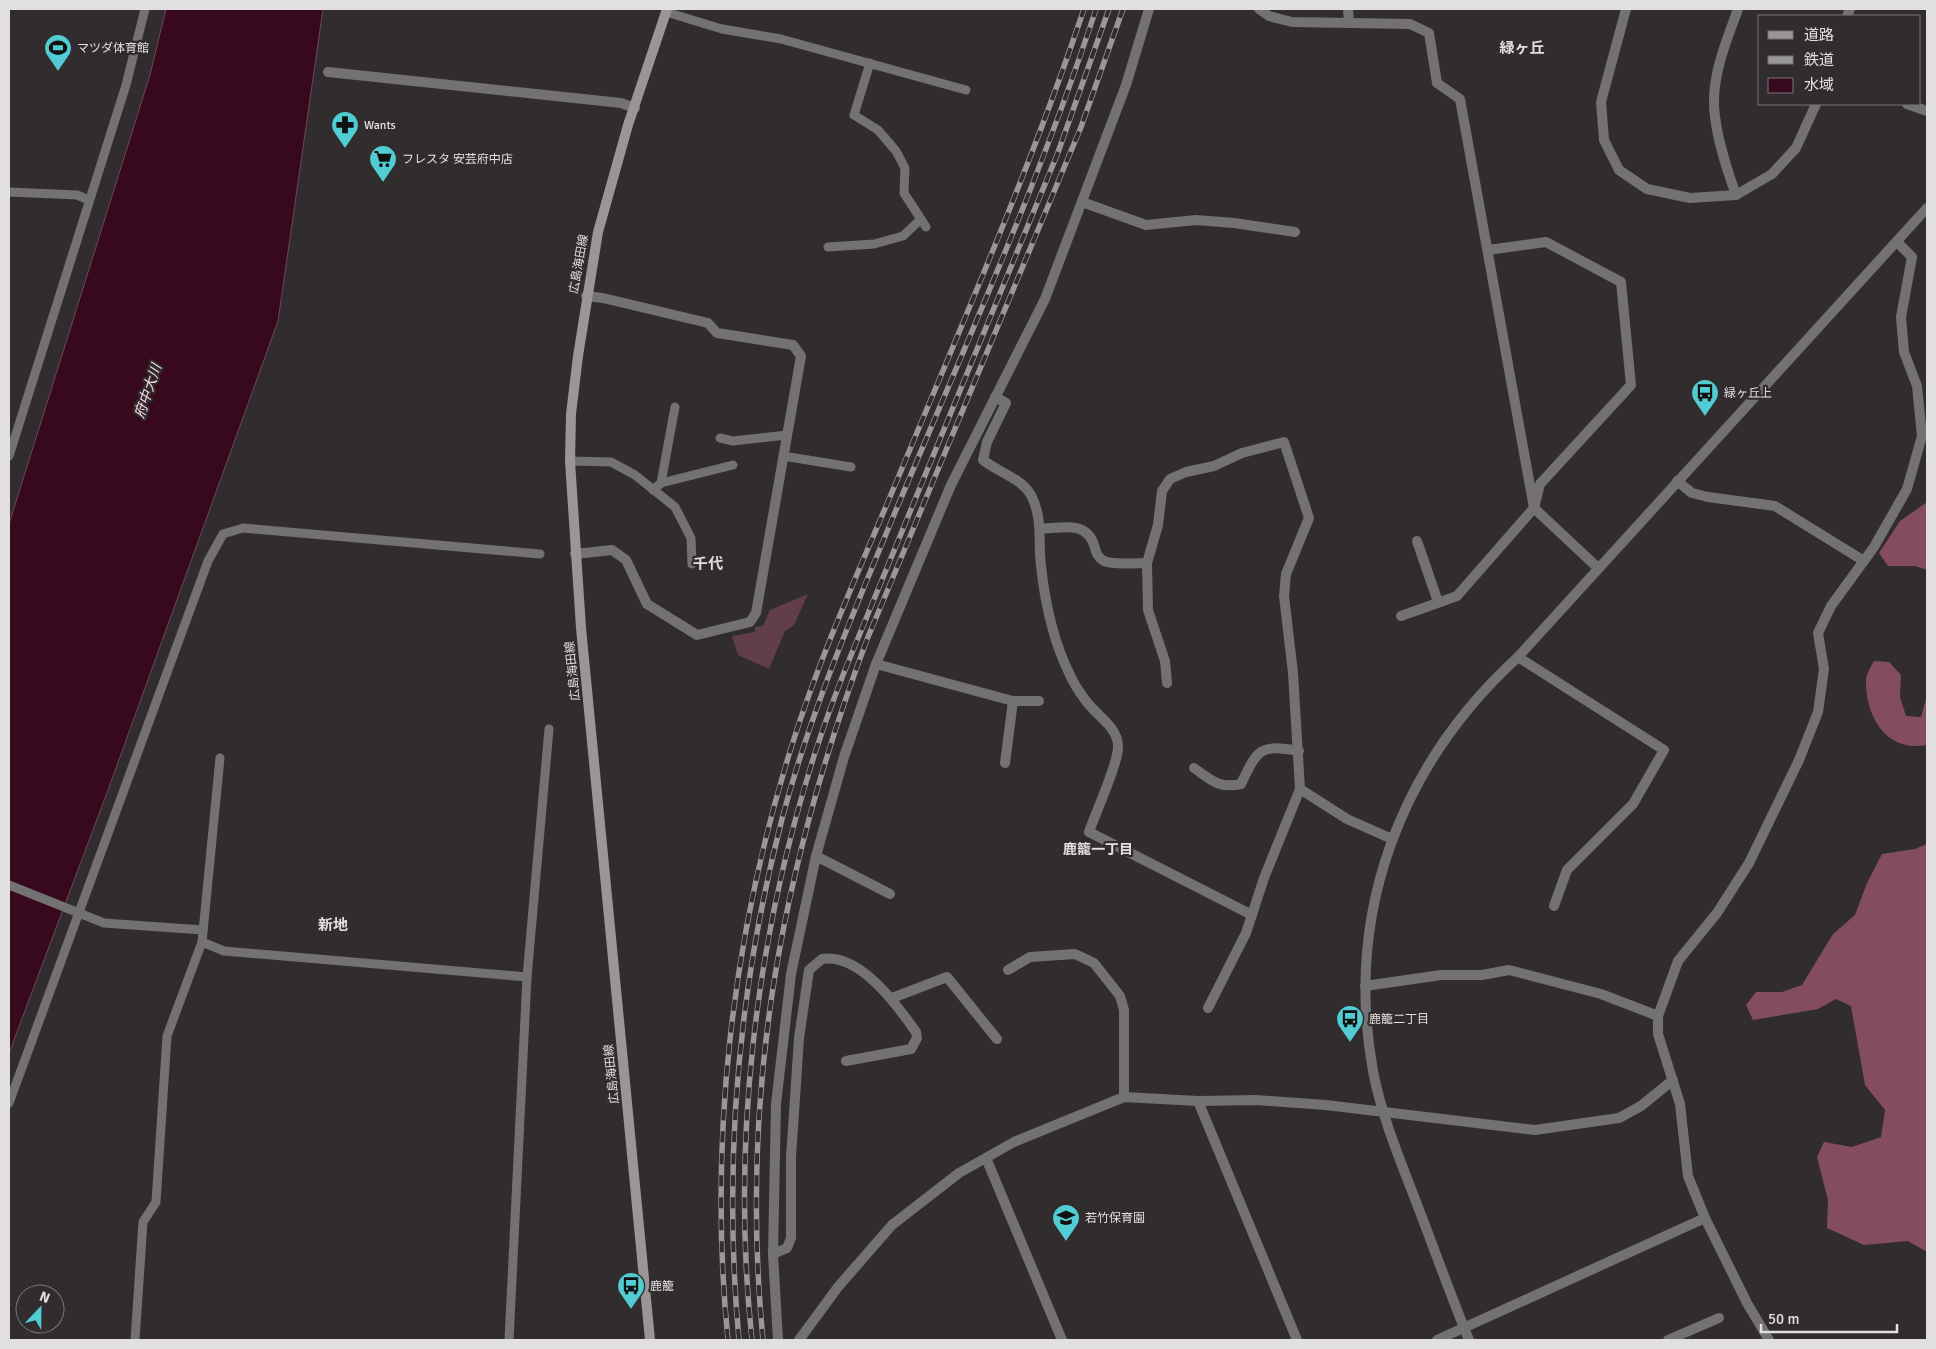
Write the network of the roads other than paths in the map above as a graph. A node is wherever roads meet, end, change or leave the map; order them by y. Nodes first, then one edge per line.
1 (145, 9) edge
2 (1149, 9) edge
3 (1259, 9) edge
4 (1348, 9) edge
5 (1626, 9) edge
6 (1738, 9) edge
7 (667, 10) edge
8 (1349, 22) junction
9 (870, 63) junction
10 (328, 72) dead end
11 (966, 90) dead end
12 (1816, 105) edge
13 (1911, 105) edge
14 (635, 108) junction
15 (1927, 109) edge
16 (9, 192) edge
17 (1736, 195) junction
18 (90, 200) junction
19 (1082, 202) junction
20 (1927, 208) edge
21 (920, 219) junction
22 (926, 227) dead end
23 (1295, 232) dead end
24 (1897, 242) junction
25 (828, 247) dead end
26 (1488, 250) junction
27 (586, 296) junction
28 (995, 397) junction
29 (675, 408) dead end
30 (787, 435) junction
31 (720, 438) dead end
32 (9, 456) edge
33 (783, 456) junction
34 (570, 461) junction
35 (732, 465) dead end
36 (851, 467) dead end
37 (1676, 481) junction
38 (661, 483) junction
39 (653, 490) junction
40 (1534, 508) junction
41 (1040, 529) junction
42 (1417, 541) dead end
43 (540, 554) dead end
44 (575, 554) junction
45 (1864, 561) junction
46 (1146, 563) junction
47 (692, 564) dead end
48 (1598, 568) junction
49 (1438, 602) junction
50 (1401, 616) dead end
51 (1518, 657) junction
52 (876, 664) junction
53 (1166, 682) dead end
54 (1013, 701) junction
55 (1039, 701) dead end
56 (549, 729) dead end
57 (1299, 751) junction
58 (220, 758) dead end
59 (1005, 763) dead end
60 (1194, 768) dead end
61 (1300, 789) junction
62 (1392, 839) junction
63 (816, 856) junction
64 (9, 885) edge
65 (890, 894) dead end
66 (1554, 906) dead end
67 (79, 913) junction
68 (1252, 915) junction
69 (203, 930) junction
70 (202, 942) junction
71 (1008, 970) dead end
72 (527, 977) junction
73 (1365, 986) junction
74 (892, 998) junction
75 (1208, 1008) dead end
76 (1658, 1016) junction
77 (997, 1038) dead end
78 (846, 1061) dead end
79 (1673, 1080) junction
80 (1124, 1097) junction
81 (1198, 1101) junction
82 (9, 1103) edge
83 (1382, 1110) junction
84 (986, 1158) junction
85 (1705, 1218) junction
86 (773, 1254) junction
87 (1719, 1318) dead end
88 (1464, 1328) junction
89 (135, 1340) edge
90 (510, 1340) edge
91 (650, 1340) edge
92 (778, 1340) edge
93 (799, 1340) edge
94 (1062, 1340) edge
95 (1297, 1340) edge
96 (1437, 1340) edge
97 (1469, 1340) edge
98 (1668, 1340) edge
99 (1769, 1340) edge

1 - 18 lane
2 - 19 street
3 - 8 street
4 - 8 street
5 - 17 street
6 - 17 street
7 - 9 lane
7 - 14 main road, 広島海田線
8 - 26 street
9 - 11 lane
9 - 21 lane
10 - 14 street
12 - 17 street
13 - 15 street
14 - 27 main road, 広島海田線
16 - 18 lane
18 - 32 lane
19 - 23 street
19 - 28 street
20 - 24 street
21 - 22 lane
21 - 25 lane
24 - 37 street
24 - 45 street
26 - 40 street
26 - 40 street
27 - 30 street
27 - 34 main road, 広島海田線
28 - 41 street
28 - 52 street
29 - 38 lane
30 - 31 lane
30 - 33 street
33 - 36 lane
33 - 44 street
34 - 39 lane
34 - 44 main road, 広島海田線
35 - 38 lane
37 - 45 street
37 - 48 street
38 - 39 lane
39 - 47 lane
40 - 48 street
40 - 49 street
41 - 46 street
41 - 68 street
42 - 49 street
43 - 67 lane
44 - 91 main road, 広島海田線
45 - 76 street
46 - 53 street
46 - 57 street
48 - 51 street
49 - 50 street
51 - 62 street
51 - 66 street
52 - 54 street
52 - 63 street
54 - 55 street
54 - 59 street
56 - 72 lane
57 - 60 street
57 - 61 street
58 - 69 lane
61 - 62 street
61 - 68 street
62 - 73 street
63 - 65 street
63 - 86 street
64 - 67 lane
67 - 69 lane
67 - 82 lane
68 - 75 street
69 - 70 lane
70 - 72 lane
70 - 89 lane
71 - 80 street
72 - 90 lane
73 - 76 street
73 - 83 street
74 - 77 street
74 - 78 street
74 - 86 street
76 - 79 street
79 - 83 street
79 - 85 street
80 - 81 street
80 - 84 street
81 - 83 street
81 - 95 street
83 - 88 street
84 - 93 street
84 - 94 street
85 - 88 street
85 - 99 street
86 - 92 street
87 - 98 street
88 - 96 street
88 - 97 street

